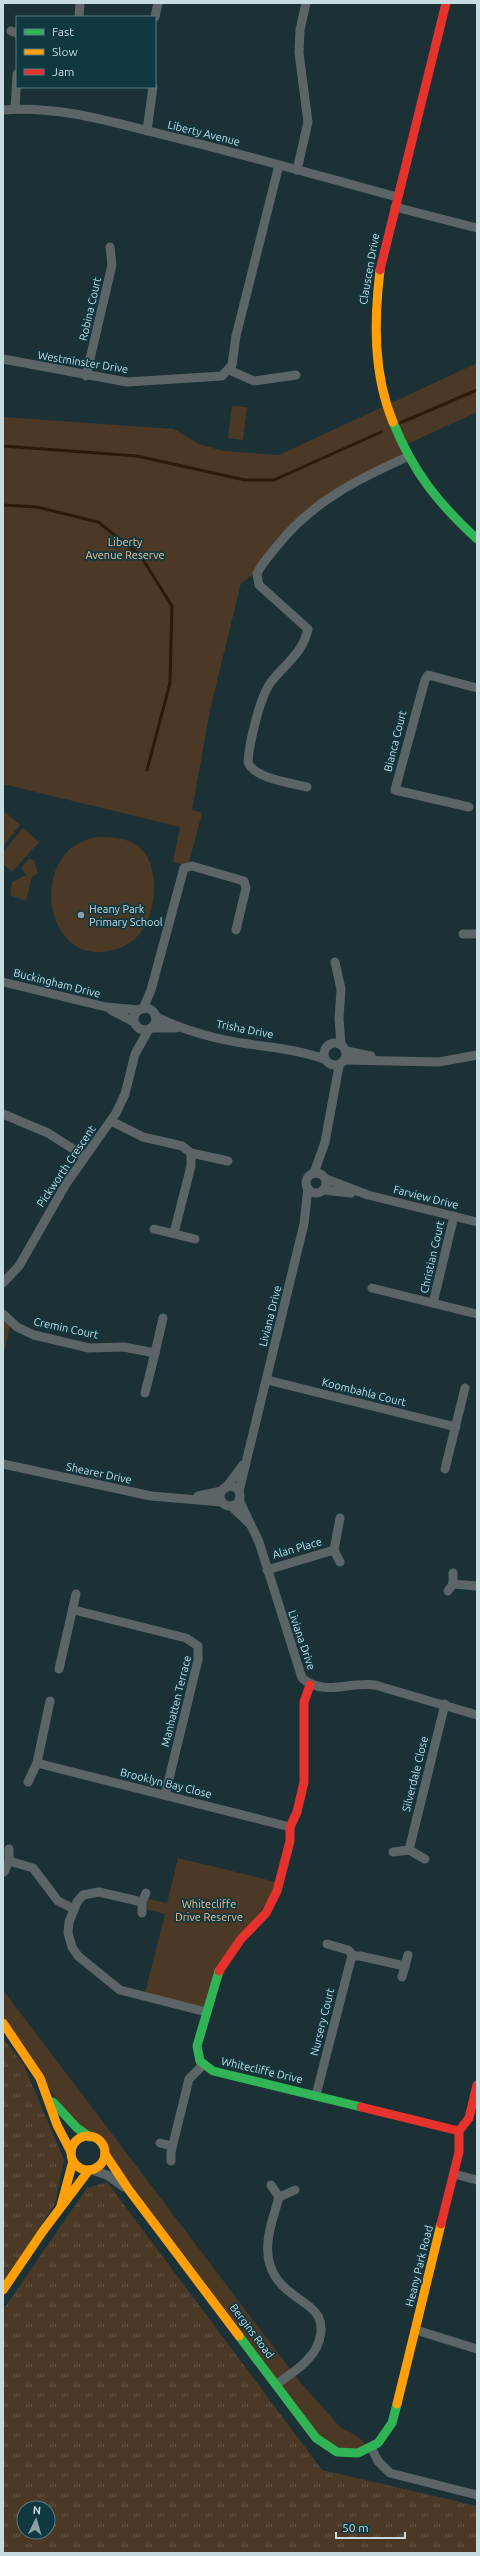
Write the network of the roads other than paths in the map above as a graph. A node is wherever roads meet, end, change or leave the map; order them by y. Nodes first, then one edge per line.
1 (80, 3) edge
2 (158, 3) edge
3 (306, 3) edge
4 (446, 3) edge
5 (79, 16) edge
6 (155, 16) edge
7 (16, 88) edge
8 (153, 88) edge
9 (15, 109) junction
10 (3, 110) edge
11 (147, 131) junction
12 (279, 164) junction
13 (298, 170) junction
14 (397, 197) junction
15 (395, 207) junction
16 (477, 228) edge
17 (110, 247) dead end
18 (3, 360) edge
19 (229, 370) junction
20 (296, 375) dead end
21 (86, 376) junction
22 (407, 457) junction
23 (477, 539) edge
24 (477, 688) edge
25 (307, 787) dead end
26 (469, 807) dead end
27 (236, 930) dead end
28 (463, 934) dead end
29 (477, 934) edge
30 (336, 962) dead end
31 (3, 982) edge
32 (106, 1007) junction
33 (147, 1011) junction
34 (339, 1018) junction
35 (135, 1024) junction
36 (150, 1028) junction
37 (188, 1029) junction
38 (328, 1046) junction
39 (343, 1047) junction
40 (298, 1050) junction
41 (135, 1054) junction
42 (477, 1055) edge
43 (384, 1059) junction
44 (326, 1061) junction
45 (342, 1063) junction
46 (332, 1098) junction
47 (3, 1114) edge
48 (111, 1121) junction
49 (325, 1142) junction
50 (191, 1153) junction
51 (84, 1156) junction
52 (228, 1161) dead end
53 (314, 1173) junction
54 (325, 1177) junction
55 (308, 1188) junction
56 (321, 1191) junction
57 (368, 1195) junction
58 (454, 1216) junction
59 (477, 1222) edge
60 (304, 1224) junction
61 (154, 1229) dead end
62 (174, 1233) junction
63 (195, 1239) dead end
64 (3, 1283) edge
65 (372, 1288) dead end
66 (433, 1303) junction
67 (3, 1314) edge
68 (477, 1314) edge
69 (163, 1318) dead end
70 (155, 1353) junction
71 (267, 1380) junction
72 (465, 1388) dead end
73 (145, 1393) dead end
74 (456, 1427) junction
75 (246, 1461) junction
76 (3, 1464) edge
77 (445, 1469) dead end
78 (224, 1489) junction
79 (239, 1496) junction
80 (190, 1498) junction
81 (222, 1502) junction
82 (231, 1506) junction
83 (340, 1518) dead end
84 (253, 1528) junction
85 (334, 1550) junction
86 (340, 1562) dead end
87 (267, 1570) junction
88 (453, 1573) dead end
89 (477, 1586) edge
90 (76, 1594) dead end
91 (74, 1610) junction
92 (59, 1669) dead end
93 (310, 1685) junction
94 (50, 1701) dead end
95 (445, 1704) junction
96 (477, 1715) edge
97 (37, 1763) junction
98 (28, 1782) dead end
99 (165, 1795) junction
100 (290, 1827) junction
101 (9, 1849) dead end
102 (409, 1850) junction
103 (393, 1852) dead end
104 (425, 1859) dead end
105 (9, 1862) junction
106 (4, 1872) edge
107 (146, 1893) dead end
108 (142, 1902) junction
109 (74, 1909) junction
110 (142, 1913) dead end
111 (327, 1944) dead end
112 (408, 1955) dead end
113 (354, 1956) junction
114 (405, 1966) junction
115 (402, 1977) dead end
116 (206, 2012) junction
117 (3, 2023) edge
118 (203, 2065) junction
119 (477, 2084) edge
120 (316, 2095) junction
121 (49, 2098) junction
122 (459, 2131) junction
123 (90, 2136) junction
124 (160, 2144) dead end
125 (172, 2146) junction
126 (105, 2154) junction
127 (72, 2157) junction
128 (171, 2161) dead end
129 (91, 2170) junction
130 (454, 2174) junction
131 (477, 2180) edge
132 (271, 2185) dead end
133 (129, 2190) junction
134 (294, 2190) dead end
135 (279, 2197) junction
136 (59, 2211) junction
137 (3, 2290) edge
138 (416, 2330) junction
139 (477, 2349) edge
140 (277, 2384) junction
141 (372, 2449) junction
142 (477, 2495) edge

1 - 5 street
2 - 6 street
3 - 13 street
4 - 14 street, Clauscen Drive
7 - 9 street
8 - 11 street
9 - 10 street, Liberty Avenue
9 - 11 street, Liberty Avenue
11 - 12 street, Liberty Avenue
12 - 13 street, Liberty Avenue
12 - 19 street
13 - 14 street, Liberty Avenue
14 - 15 street, Clauscen Drive
15 - 16 street
15 - 22 street, Clauscen Drive
17 - 21 street, Robina Court
18 - 21 street, Westminster Drive
19 - 20 street
19 - 21 street, Westminster Drive
22 - 23 street, Clauscen Drive
22 - 25 street
24 - 26 street, Bianca Court
27 - 33 street
28 - 29 street
30 - 34 street
31 - 32 street, Buckingham Drive
32 - 33 street, Buckingham Drive
32 - 35 street, Buckingham Drive
33 - 35 street
33 - 36 street
33 - 37 street, Trisha Drive
34 - 38 street
34 - 39 street
35 - 36 street
35 - 41 street, Pickworth Crescent
36 - 37 street, Trisha Drive
36 - 41 street, Pickworth Crescent
37 - 40 street, Trisha Drive
38 - 39 street, Trisha Drive
38 - 40 street, Trisha Drive
38 - 44 street
39 - 43 street
39 - 45 street
40 - 44 street, Trisha Drive
41 - 48 street, Pickworth Crescent
42 - 43 street
43 - 45 street
44 - 45 street, Trisha Drive
44 - 46 street
45 - 46 street
46 - 49 street
47 - 51 street
48 - 50 street
48 - 51 street, Pickworth Crescent
49 - 53 street
49 - 54 street
50 - 52 street
50 - 62 street
51 - 64 street, Pickworth Crescent
53 - 54 street
53 - 55 street
54 - 56 street
54 - 57 street, Farview Drive
55 - 56 street
55 - 60 street, Liviana Drive
56 - 57 street, Farview Drive
56 - 60 street, Liviana Drive
57 - 58 street, Farview Drive
58 - 59 street, Farview Drive
58 - 66 street, Christian Court
60 - 71 street, Liviana Drive
61 - 62 street
62 - 63 street
65 - 66 street, Christian Court
66 - 68 street, Christian Court
67 - 70 street, Cremin Court
69 - 70 street
70 - 73 street
71 - 74 street, Koombahla Court
71 - 75 street, Liviana Drive
72 - 74 street
74 - 77 street
75 - 78 street, Liviana Drive
75 - 79 street, Liviana Drive
76 - 80 street, Shearer Drive
78 - 79 street
78 - 80 street, Shearer Drive
78 - 81 street
79 - 82 street
79 - 84 street, Liviana Drive
80 - 81 street, Shearer Drive
81 - 82 street, Shearer Drive
82 - 84 street, Liviana Drive
83 - 85 street, Alan Place
84 - 87 street, Liviana Drive
85 - 86 street, Alan Place
85 - 87 street, Alan Place
87 - 93 street, Liviana Drive
88 - 89 street
90 - 91 street
91 - 92 street
91 - 99 street, Manhatten Terrace
93 - 95 street, Liviana Drive
93 - 100 street
94 - 97 street
95 - 96 street, Liviana Drive
95 - 102 street, Silverdale Close
97 - 98 street
97 - 99 street, Brooklyn Bay Close
99 - 100 street, Brooklyn Bay Close
100 - 116 street
101 - 105 street
102 - 103 street
102 - 104 street
105 - 106 street
105 - 109 street
107 - 108 street
108 - 109 street
108 - 110 street
109 - 116 street
111 - 113 street
112 - 114 street
113 - 114 street
113 - 120 street, Nursery Court
114 - 115 street
116 - 118 street
117 - 121 street
118 - 120 street, Whitecliffe Drive
118 - 125 street
119 - 122 street
120 - 122 street, Whitecliffe Drive
121 - 123 street
121 - 127 street
122 - 130 street, Heany Park Road
123 - 126 street
123 - 127 street
124 - 125 street
125 - 128 street
126 - 129 street
126 - 133 street, Bergins Road
127 - 129 street
127 - 136 street
129 - 133 street, Bergins Road
129 - 136 street
130 - 131 street
130 - 138 street, Heany Park Road
132 - 135 street
133 - 140 street, Bergins Road
134 - 135 street
135 - 140 street
136 - 137 street
138 - 139 street
138 - 141 street, Heany Park Road
140 - 141 street, Bergins Road
141 - 142 street

